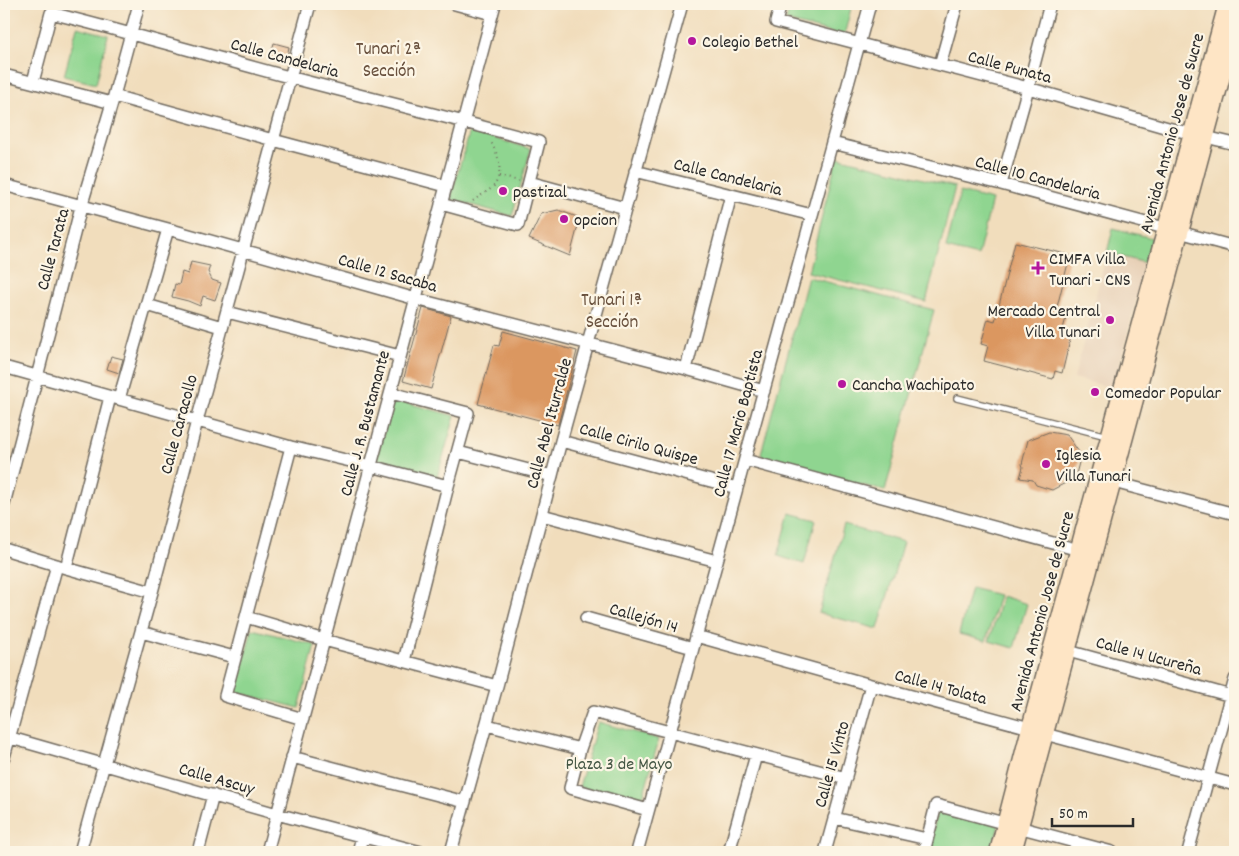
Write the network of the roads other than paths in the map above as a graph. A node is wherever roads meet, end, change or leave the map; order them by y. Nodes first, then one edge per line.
1 (140, 4) edge
2 (310, 4) edge
3 (455, 4) edge
4 (682, 4) edge
5 (781, 4) edge
6 (870, 4) edge
7 (957, 4) edge
8 (1050, 4) edge
9 (1227, 4) edge
10 (494, 9) edge
11 (1235, 28) edge
12 (132, 34) junction
13 (859, 44) junction
14 (940, 64) junction
15 (4, 75) edge
16 (289, 77) junction
17 (33, 82) junction
18 (1028, 88) junction
19 (113, 100) junction
20 (464, 122) junction
21 (1199, 135) junction
22 (273, 140) junction
23 (832, 143) junction
24 (1235, 144) edge
25 (636, 171) junction
26 (525, 182) junction
27 (1001, 184) junction
28 (4, 185) edge
29 (446, 186) junction
30 (731, 195) junction
31 (442, 204) junction
32 (81, 206) junction
33 (625, 208) junction
34 (812, 215) junction
35 (168, 229) junction
36 (1173, 231) junction
37 (1235, 247) edge
38 (242, 250) junction
39 (416, 299) junction
40 (147, 305) junction
41 (227, 312) junction
42 (222, 327) junction
43 (588, 344) junction
44 (400, 356) junction
45 (4, 367) edge
46 (686, 369) junction
47 (37, 376) junction
48 (764, 391) junction
49 (390, 393) junction
50 (115, 398) junction
51 (957, 398) dead end
52 (197, 421) junction
53 (1117, 439) junction
54 (561, 441) junction
55 (291, 447) junction
56 (458, 452) junction
57 (745, 460) junction
58 (371, 466) junction
59 (552, 476) junction
60 (1106, 480) junction
61 (448, 486) junction
62 (737, 488) junction
63 (4, 504) edge
64 (1235, 514) edge
65 (542, 515) junction
66 (4, 549) edge
67 (1079, 550) junction
68 (717, 561) junction
69 (62, 566) junction
70 (152, 592) junction
71 (246, 617) junction
72 (586, 618) dead end
73 (141, 632) junction
74 (696, 636) junction
75 (324, 640) junction
76 (693, 648) junction
77 (1060, 648) junction
78 (234, 656) junction
79 (404, 661) junction
80 (1235, 679) edge
81 (497, 686) junction
82 (872, 686) junction
83 (1233, 696) edge
84 (302, 719) junction
85 (487, 725) junction
86 (1037, 731) junction
87 (670, 733) junction
88 (6, 737) edge
89 (580, 749) junction
90 (756, 755) junction
91 (4, 757) edge
92 (292, 757) junction
93 (104, 764) junction
94 (846, 778) junction
95 (1208, 778) junction
96 (1235, 785) edge
97 (213, 795) junction
98 (465, 802) junction
99 (648, 810) junction
100 (277, 814) junction
101 (834, 818) junction
102 (1012, 826) junction
103 (362, 837) junction
104 (927, 839) junction
105 (80, 852) edge
106 (198, 852) edge
107 (267, 852) edge
108 (358, 852) edge
109 (421, 852) edge
110 (451, 852) edge
111 (637, 852) edge
112 (729, 852) edge
113 (825, 852) edge
114 (924, 852) edge
115 (998, 852) edge
116 (1013, 852) edge
117 (1112, 852) edge
118 (1188, 852) edge

1 - 12 street, Calle Tarata
2 - 16 street, Calle Caracollo
3 - 10 street
4 - 25 street, Calle Abel Iturralde
5 - 13 street, Calle Punata
6 - 13 street, Calle 17 Mario Baptista
7 - 14 street
8 - 18 street
9 - 21 main road, Avenida Antonio Jose de Sucre
10 - 20 street, Calle J. R. Bustamante
11 - 21 main road, Avenida Antonio Jose de Sucre
12 - 16 street, Calle Candelaria
12 - 17 street, Calle Candelaria
12 - 19 street, Calle Tarata
13 - 14 street, Calle Punata
13 - 23 street, Calle 17 Mario Baptista
14 - 18 street, Calle Punata
15 - 17 street
16 - 20 street, Calle Candelaria
16 - 22 street, Calle Caracollo
17 - 19 street
18 - 21 street, Calle Punata
18 - 27 street
19 - 22 street
19 - 32 street, Calle Tarata
20 - 26 street, Calle Candelaria
20 - 29 street, Calle J. R. Bustamante
21 - 24 street, Calle Punata
21 - 36 main road, Avenida Antonio Jose de Sucre
22 - 29 street
22 - 38 street, Calle Caracollo
23 - 27 street, Calle 10 Candelaria
23 - 34 street, Calle 17 Mario Baptista
25 - 30 street, Calle Candelaria
25 - 33 street, Calle Abel Iturralde
26 - 31 street
26 - 33 street
27 - 36 street, Calle 10 Candelaria
28 - 32 street, Calle 12 Sacaba
29 - 31 street, Calle J. R. Bustamante
30 - 34 street, Calle Candelaria
30 - 46 street
31 - 39 street, Calle J. R. Bustamante
32 - 35 street, Calle 12 Sacaba
32 - 47 street, Calle Tarata
33 - 43 street, Calle Abel Iturralde
34 - 48 street, Calle 17 Mario Baptista
35 - 38 street, Calle 12 Sacaba
35 - 40 street
36 - 37 street, Calle 10 Candelaria
36 - 53 main road, Avenida Antonio Jose de Sucre
38 - 39 street, Calle 12 Sacaba
38 - 41 street, Calle Caracollo
39 - 43 street, Calle 12 Sacaba
39 - 44 street, Calle J. R. Bustamante
40 - 42 street
40 - 50 street
41 - 42 street, Calle Caracollo
41 - 44 street
42 - 52 street, Calle Caracollo
43 - 46 street, Calle 12 Sacaba
43 - 54 street, Calle Abel Iturralde
44 - 49 street, Calle J. R. Bustamante
45 - 47 street
46 - 48 street, Calle 12 Sacaba
47 - 50 street
47 - 63 street, Calle Tarata
48 - 57 street, Calle 17 Mario Baptista
49 - 56 street
49 - 58 street, Calle J. R. Bustamante
50 - 52 street
50 - 69 street
51 - 53 lane
52 - 55 street
52 - 70 street, Calle Caracollo
53 - 60 main road, Avenida Antonio Jose de Sucre
54 - 59 street, Calle Abel Iturralde
54 - 62 street, Calle Cirilo Quispe
55 - 58 street
55 - 71 street
56 - 59 street
56 - 61 street
57 - 62 street, Calle 17 Mario Baptista
57 - 67 street
58 - 61 street
58 - 75 street, Calle J. R. Bustamante
59 - 65 street, Calle Abel Iturralde
60 - 64 street
60 - 67 main road, Avenida Antonio Jose de Sucre
60 - 77 main road, Avenida Antonio Jose de Sucre
61 - 79 street
62 - 68 street, Calle 17 Mario Baptista
65 - 68 street
65 - 81 street, Calle Abel Iturralde
66 - 69 street
67 - 77 main road, Avenida Antonio Jose de Sucre
68 - 74 street, Calle 17 Mario Baptista
69 - 70 street
69 - 88 street
70 - 73 street, Calle Caracollo
71 - 75 street
71 - 78 street
72 - 76 street, Callejón 14
73 - 78 street
73 - 93 street, Calle Caracollo
74 - 76 street, Calle 17 Mario Baptista
74 - 82 street, Calle 14 Tolata
75 - 79 street
75 - 84 street, Calle J. R. Bustamante
76 - 87 street, Calle 17 Mario Baptista
77 - 83 street, Calle 14 Ucureña
77 - 86 main road, Avenida Antonio Jose de Sucre
78 - 84 street
79 - 81 street
80 - 83 street
81 - 85 street, Calle Abel Iturralde
82 - 86 street, Calle 14 Tolata
82 - 94 street, Calle 15 Vinto
83 - 95 street
84 - 92 street, Calle J. R. Bustamante
85 - 89 street
85 - 98 street, Calle Abel Iturralde
86 - 95 street, Calle 14 Tolata
86 - 102 main road, Avenida Antonio Jose de Sucre
87 - 89 street
87 - 90 street
87 - 99 street, Calle 17 Mario Baptista
88 - 91 street
88 - 93 street, Calle Ascuy
89 - 99 street
90 - 94 street
90 - 112 street
92 - 98 street
92 - 100 street, Calle J. R. Bustamante
93 - 97 street, Calle Ascuy
93 - 105 street, Calle Caracollo
94 - 101 street, Calle 15 Vinto
95 - 96 street, Calle 14 Tolata
95 - 118 street
97 - 100 street, Calle Ascuy
97 - 106 street
98 - 110 street, Calle Abel Iturralde
99 - 111 street, Calle 17 Mario Baptista
100 - 103 street, Calle Ascuy
100 - 107 street, Calle J. R. Bustamante
101 - 104 street
101 - 113 street, Calle 15 Vinto
102 - 104 street
102 - 115 main road, Avenida Antonio Jose de Sucre
102 - 116 main road, Avenida Antonio Jose de Sucre
102 - 117 street
103 - 108 street
103 - 109 street, Calle Ascuy
104 - 114 street

